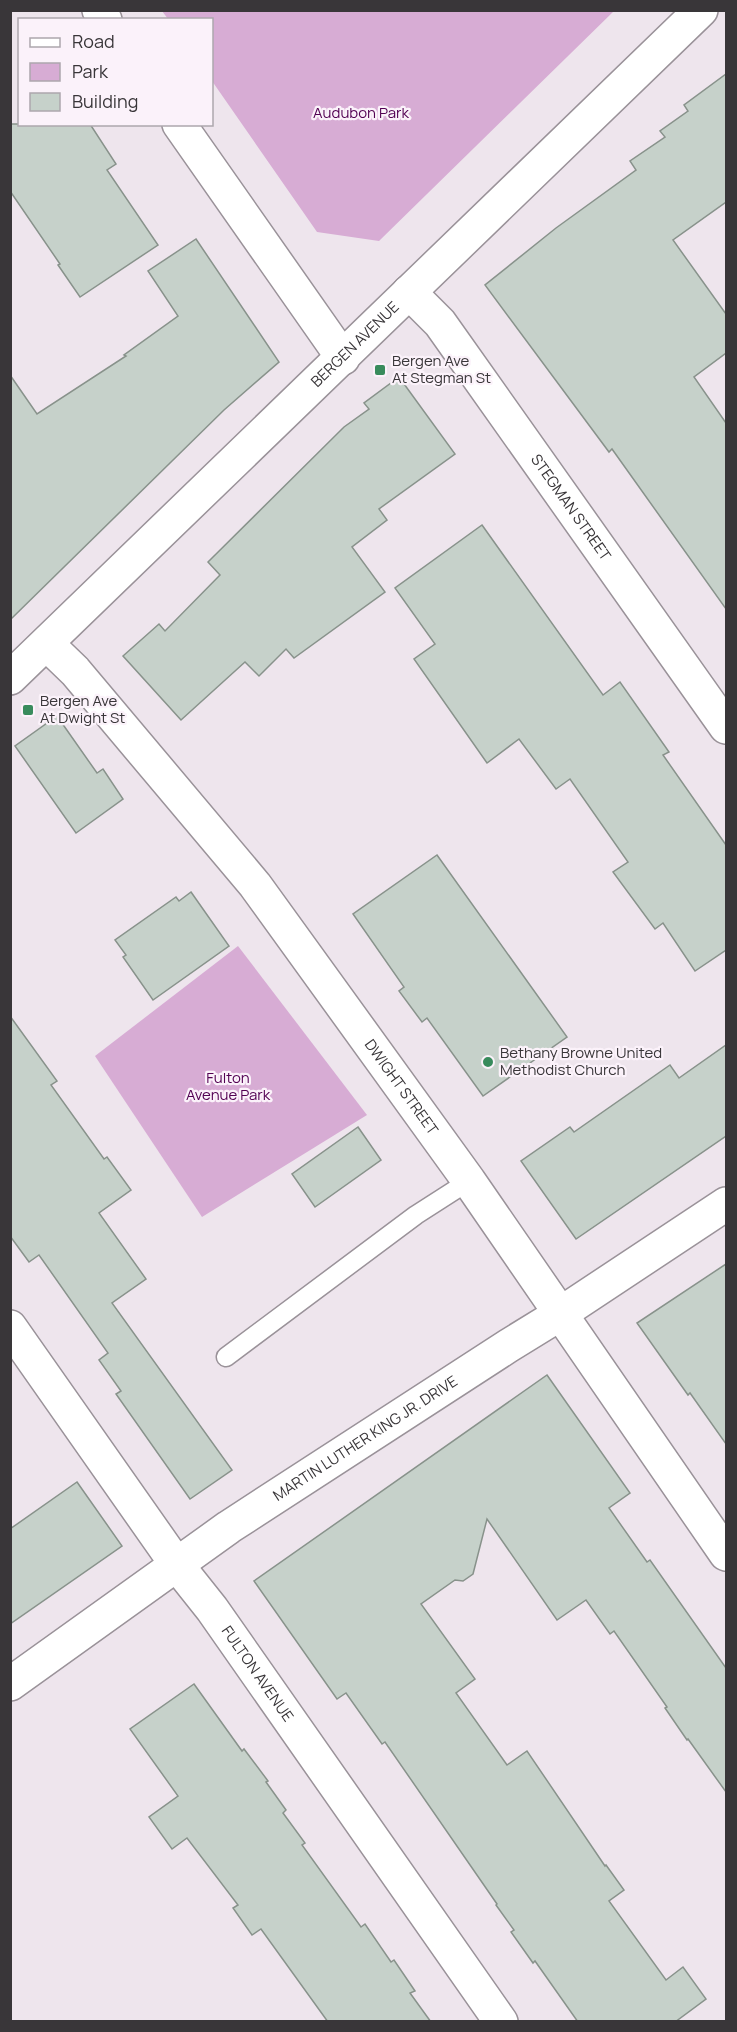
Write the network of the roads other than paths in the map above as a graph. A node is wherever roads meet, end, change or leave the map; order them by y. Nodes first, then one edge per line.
1 (701, 10) edge
2 (180, 126) edge
3 (410, 292) junction
4 (343, 358) junction
5 (47, 644) junction
6 (10, 678) edge
7 (726, 727) edge
8 (469, 1181) junction
9 (726, 1204) edge
10 (560, 1314) junction
11 (10, 1327) edge
12 (226, 1357) dead end
13 (726, 1554) edge
14 (177, 1565) junction
15 (10, 1684) edge
16 (501, 2022) edge

1 - 3 street, BERGEN AVENUE
2 - 4 street
3 - 4 street, BERGEN AVENUE
3 - 7 street, STEGMAN STREET
4 - 5 street, BERGEN AVENUE
5 - 6 street, BERGEN AVENUE
5 - 8 street, DWIGHT STREET
8 - 10 street, DWIGHT STREET
8 - 12 lane
9 - 10 street, MARTIN LUTHER KING JR. DRIVE
10 - 13 street, DWIGHT STREET
10 - 14 street, MARTIN LUTHER KING JR. DRIVE
11 - 14 street, FULTON AVENUE
14 - 15 street, MARTIN LUTHER KING JR. DRIVE
14 - 16 street, FULTON AVENUE

